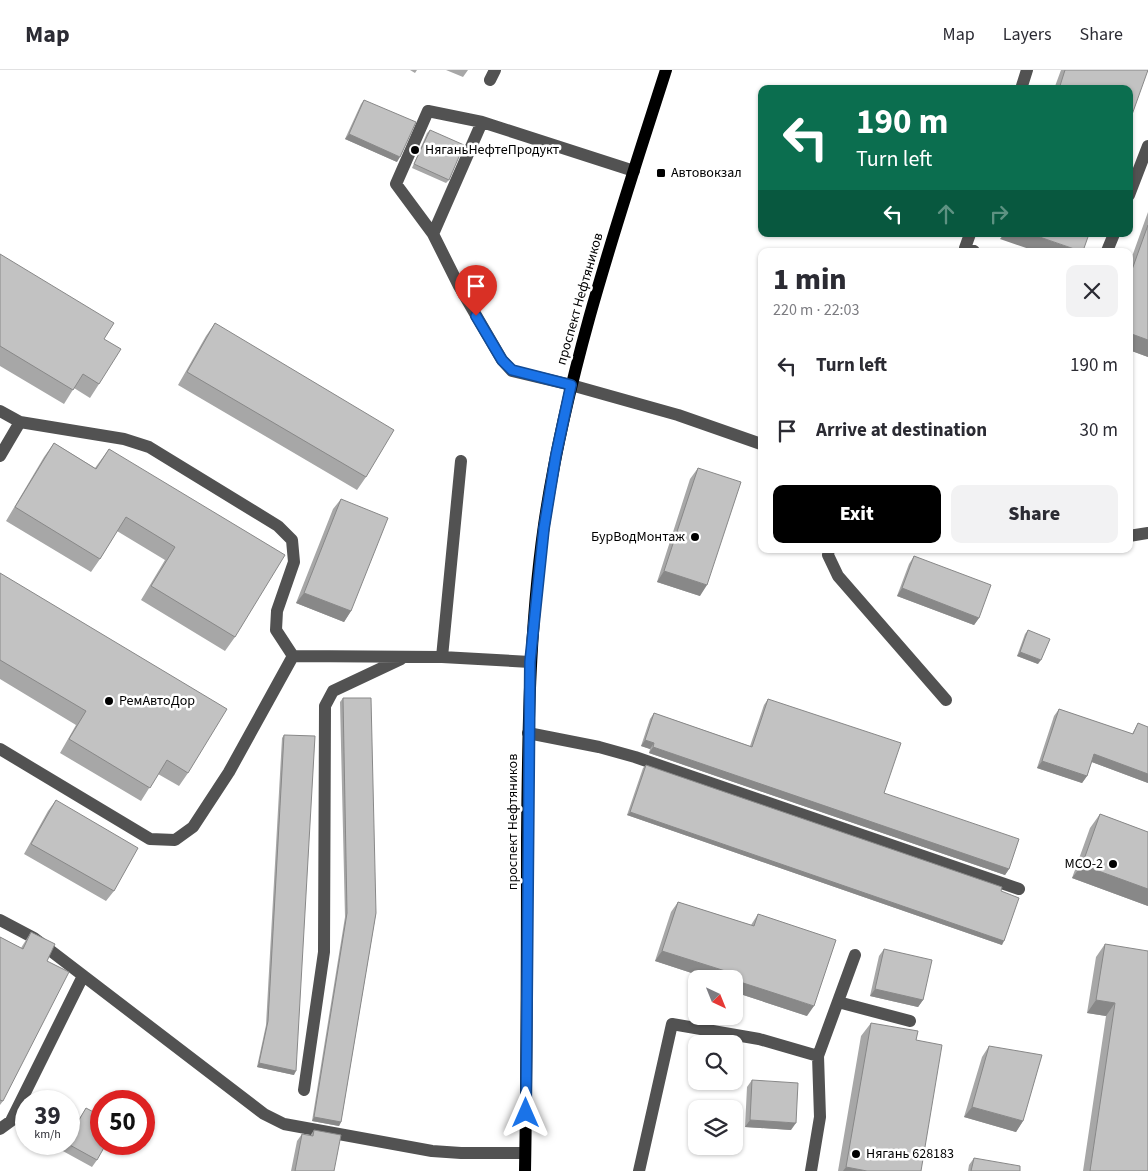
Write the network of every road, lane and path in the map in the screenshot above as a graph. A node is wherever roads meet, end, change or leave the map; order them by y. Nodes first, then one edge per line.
1 (666, 70) edge
2 (1027, 70) edge
3 (1022, 85) edge
4 (482, 122) junction
5 (1148, 146) edge
6 (634, 171) junction
7 (1133, 185) edge
8 (432, 234) junction
9 (571, 385) junction
10 (0, 411) edge
11 (20, 422) junction
12 (758, 443) edge
13 (0, 456) edge
14 (461, 461) dead end
15 (1148, 533) edge
16 (1133, 535) edge
17 (828, 553) edge
18 (293, 656) junction
19 (405, 657) junction
20 (442, 657) junction
21 (530, 662) junction
22 (946, 700) dead end
23 (528, 733) junction
24 (0, 749) edge
25 (1019, 889) dead end
26 (0, 920) edge
27 (855, 955) dead end
28 (83, 976) junction
29 (838, 1002) junction
30 (910, 1021) dead end
31 (818, 1056) junction
32 (304, 1090) dead end
33 (0, 1129) edge
34 (525, 1153) junction
35 (525, 1171) edge
36 (639, 1171) edge
37 (812, 1171) edge

1 - 6 main road, проспект Нефтяников
2 - 3 lane
4 - 6 lane
4 - 8 lane
4 - 8 lane
5 - 7 lane
6 - 9 main road, проспект Нефтяников
8 - 9 lane
9 - 12 lane
9 - 21 main road, проспект Нефтяников
10 - 11 lane
11 - 13 lane
11 - 18 lane
14 - 20 lane
15 - 16 lane
17 - 22 lane
18 - 19 lane
18 - 24 lane
19 - 20 lane
19 - 32 lane
20 - 21 lane
21 - 23 main road, проспект Нефтяников
23 - 25 lane
23 - 34 main road, проспект Нефтяников
26 - 28 lane
27 - 29 lane
28 - 33 lane
28 - 34 lane
29 - 30 lane
29 - 31 lane
31 - 36 lane
31 - 37 lane
34 - 35 main road, проспект Нефтяников

